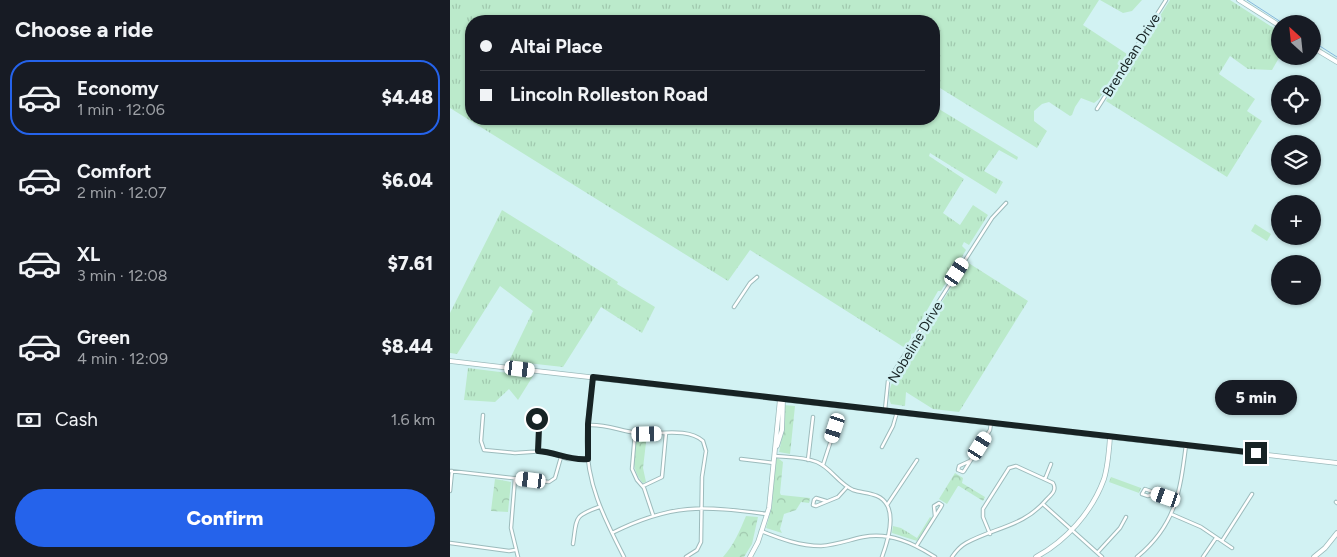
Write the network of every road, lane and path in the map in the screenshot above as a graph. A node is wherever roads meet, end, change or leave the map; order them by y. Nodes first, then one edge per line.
1 (1166, 0) edge
2 (1239, 0) edge
3 (1271, 20) edge
4 (1321, 52) edge
5 (1337, 62) edge
6 (1097, 109) dead end
7 (1006, 203) dead end
8 (757, 277) dead end
9 (734, 307) dead end
10 (450, 361) edge
11 (593, 377) junction
12 (781, 399) junction
13 (884, 411) junction
14 (897, 412) junction
15 (484, 415) dead end
16 (813, 417) dead end
17 (991, 423) junction
18 (588, 424) junction
19 (539, 428) junction
20 (835, 428) dead end
21 (635, 433) junction
22 (666, 433) junction
23 (1110, 437) junction
24 (1186, 445) junction
25 (882, 447) dead end
26 (538, 451) junction
27 (775, 456) junction
28 (561, 457) junction
29 (588, 459) junction
30 (741, 459) dead end
31 (808, 460) junction
32 (917, 460) dead end
33 (970, 461) junction
34 (774, 463) junction
35 (1337, 463) edge
36 (1051, 464) dead end
37 (823, 465) junction
38 (451, 471) edge
39 (515, 478) junction
40 (1045, 479) junction
41 (643, 486) junction
42 (847, 487) junction
43 (450, 491) edge
44 (1155, 493) dead end
45 (1252, 494) dead end
46 (1177, 500) junction
47 (826, 501) junction
48 (1043, 504) junction
49 (888, 505) junction
50 (599, 507) junction
51 (701, 507) junction
52 (767, 514) junction
53 (1171, 514) junction
54 (653, 515) junction
55 (935, 516) junction
56 (1126, 517) dead end
57 (1072, 530) junction
58 (761, 531) junction
59 (612, 533) junction
60 (1337, 533) edge
61 (990, 534) junction
62 (888, 536) junction
63 (1216, 538) junction
64 (1222, 541) junction
65 (450, 543) edge
66 (573, 544) dead end
67 (917, 545) junction
68 (1232, 548) dead end
69 (516, 550) junction
70 (1098, 552) junction
71 (518, 557) edge
72 (624, 557) edge
73 (686, 557) edge
74 (750, 557) edge
75 (882, 557) edge
76 (934, 557) edge
77 (952, 557) edge
78 (1036, 557) edge
79 (1102, 557) edge
80 (1137, 557) edge
81 (1203, 557) edge
82 (1314, 557) edge

1 - 6 street, Brendean Drive
2 - 3 main road
4 - 5 main road
7 - 13 street, Nobeline Drive
8 - 9 street
10 - 11 main road
11 - 12 main road
11 - 18 street
12 - 13 main road
12 - 27 main road
13 - 14 main road
14 - 17 main road
14 - 25 street
15 - 26 street
16 - 31 street
17 - 23 main road
17 - 33 street
18 - 21 street
18 - 29 street
19 - 19 street
19 - 26 street
20 - 37 street
21 - 22 street
21 - 41 street
22 - 41 street
22 - 51 street
23 - 24 main road
23 - 57 main road
24 - 35 main road
24 - 46 street
26 - 28 street
27 - 31 street
27 - 34 main road
28 - 29 street
28 - 39 street
29 - 50 street
30 - 34 street
31 - 37 street
32 - 49 street
33 - 33 street
34 - 52 main road
36 - 40 street
37 - 42 street
38 - 39 street
38 - 43 street
39 - 69 street
40 - 48 street
40 - 61 street
41 - 54 street
42 - 47 street
42 - 49 street
44 - 46 street
45 - 64 street
46 - 53 street
47 - 47 street
48 - 57 street
48 - 61 street
49 - 62 street
50 - 59 street
50 - 66 street
51 - 52 street
51 - 54 street
51 - 73 street
52 - 58 main road
53 - 63 street
53 - 80 street
54 - 59 street
55 - 55 street
55 - 67 street
56 - 70 street
57 - 70 street
57 - 78 main road
58 - 62 street
58 - 74 main road
59 - 72 street
60 - 82 main road
61 - 77 street
62 - 67 street
62 - 75 street
63 - 64 street
63 - 81 street
64 - 68 street
65 - 69 street
67 - 76 street
69 - 71 street
70 - 79 street

